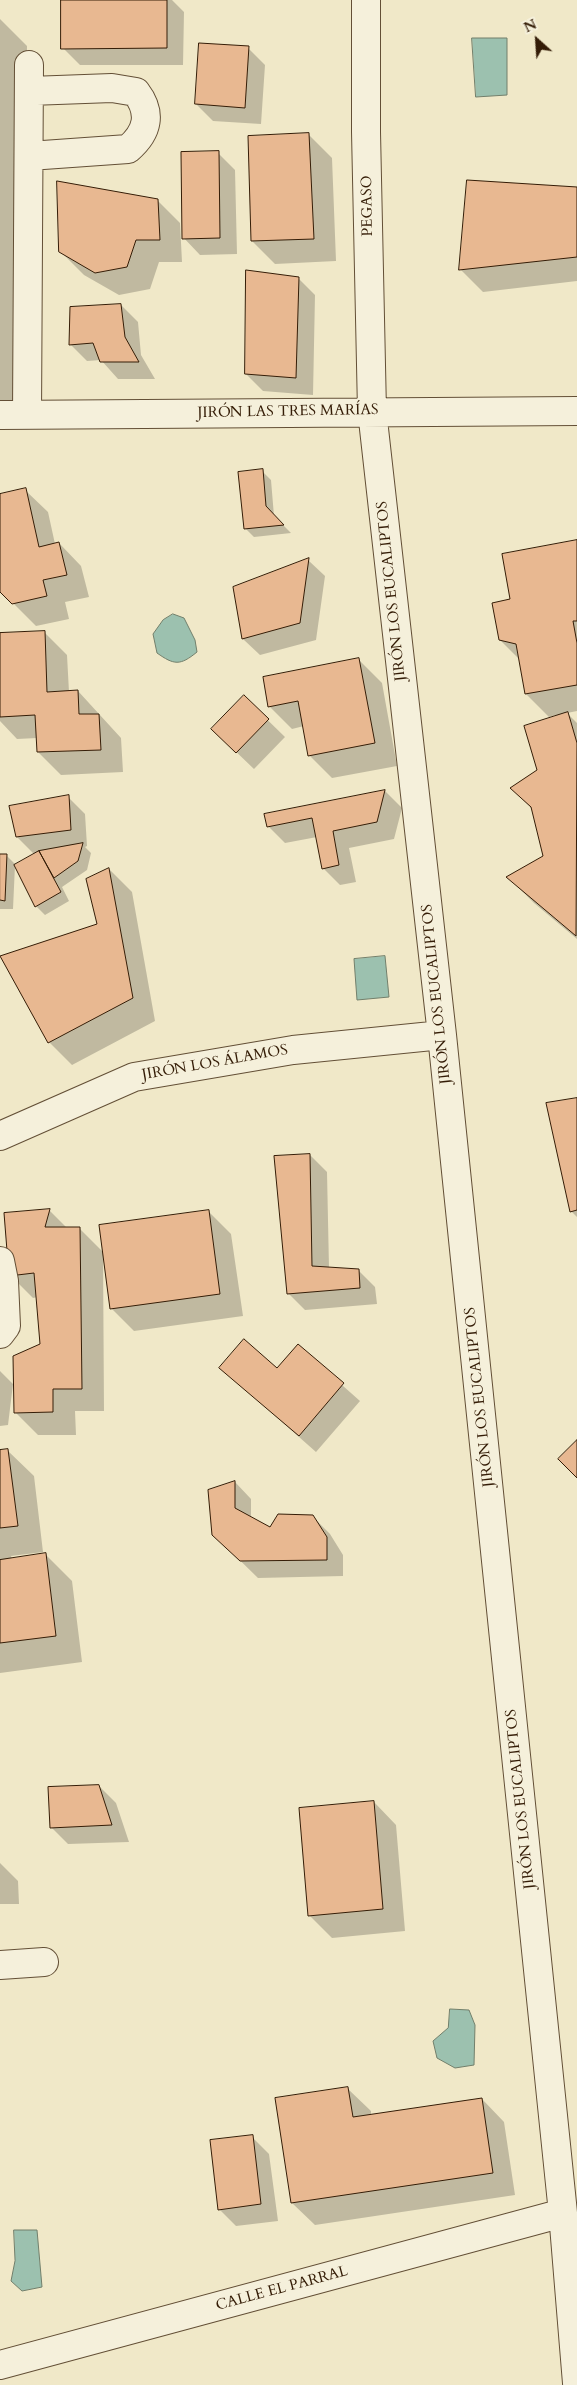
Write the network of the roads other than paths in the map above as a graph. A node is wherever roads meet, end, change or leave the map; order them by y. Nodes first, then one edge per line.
1 (366, 0) edge
2 (29, 156) junction
3 (372, 411) junction
4 (577, 411) edge
5 (0, 415) edge
6 (27, 415) junction
7 (442, 1035) junction
8 (0, 1136) edge
9 (0, 1261) edge
10 (0, 1334) edge
11 (44, 1962) dead end
12 (0, 1965) edge
13 (563, 2213) junction
14 (0, 2364) edge
15 (577, 2383) edge

1 - 3 street, PEGASO
2 - 2 street
2 - 6 street
3 - 4 street, JIRÓN LAS TRES MARÍAS
3 - 6 street, JIRÓN LAS TRES MARÍAS
3 - 7 street, JIRÓN LOS EUCALIPTOS
5 - 6 street, JIRÓN LAS TRES MARÍAS
7 - 8 street, JIRÓN LOS ÁLAMOS
7 - 13 street, JIRÓN LOS EUCALIPTOS
9 - 10 street
11 - 12 street
13 - 14 street, CALLE EL PARRAL
13 - 15 street, JIRÓN LOS EUCALIPTOS

